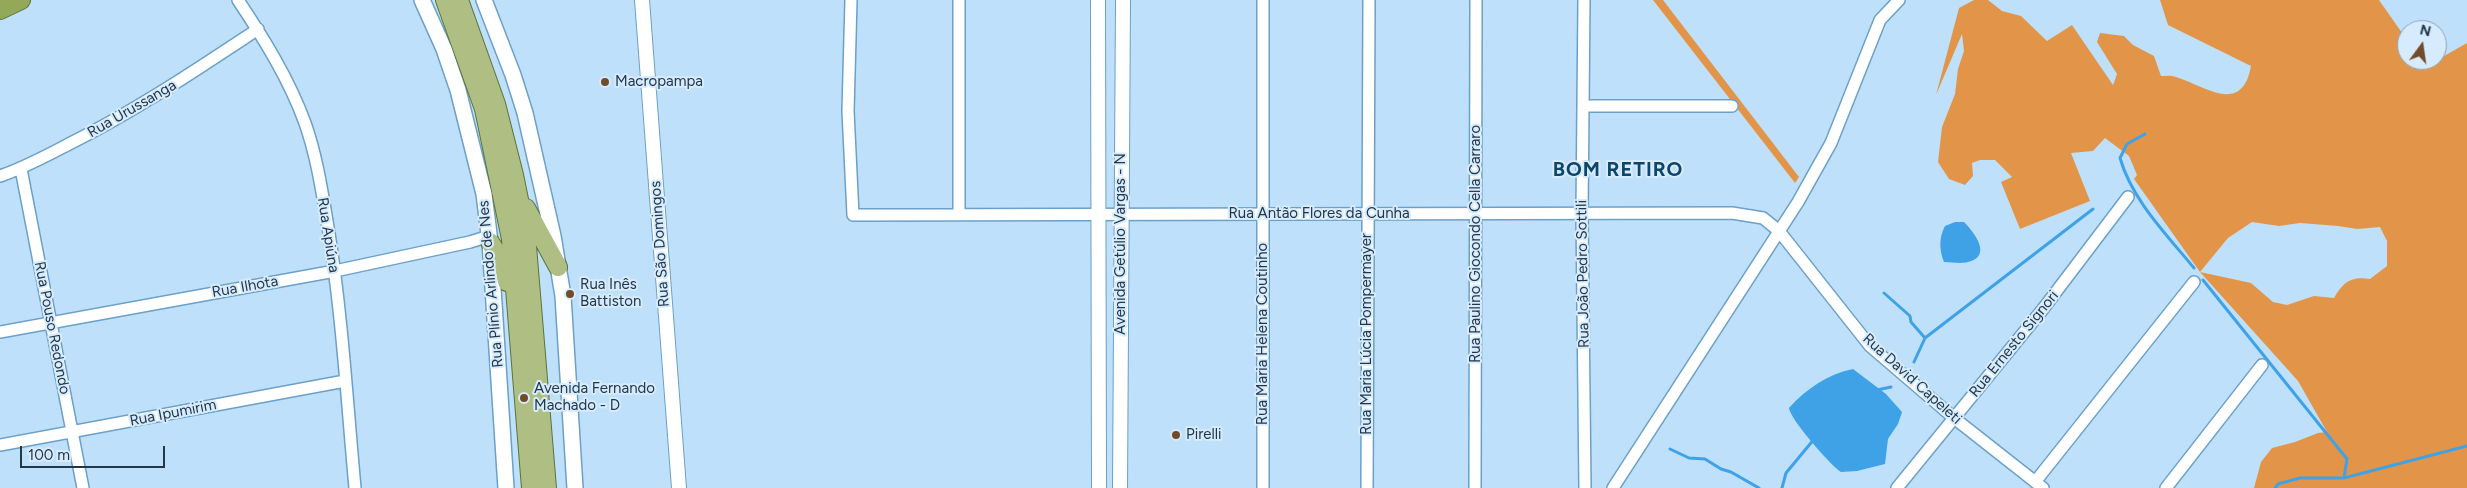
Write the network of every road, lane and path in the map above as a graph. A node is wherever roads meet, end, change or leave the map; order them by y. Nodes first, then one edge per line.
1 (20, 0) edge
2 (238, 0) edge
3 (422, 0) edge
4 (445, 0) edge
5 (459, 0) edge
6 (484, 0) edge
7 (642, 0) edge
8 (851, 0) edge
9 (960, 0) edge
10 (1098, 0) edge
11 (1123, 0) edge
12 (1263, 0) edge
13 (1369, 0) edge
14 (1476, 0) edge
15 (1584, 0) edge
16 (1899, 0) edge
17 (0, 10) edge
18 (258, 29) junction
19 (1583, 106) junction
20 (1732, 106) dead end
21 (21, 169) junction
22 (0, 176) edge
23 (518, 193) junction
24 (2128, 198) dead end
25 (1368, 213) junction
26 (1582, 213) junction
27 (959, 214) junction
28 (1263, 214) junction
29 (1477, 214) junction
30 (1098, 215) junction
31 (1120, 215) junction
32 (1779, 231) junction
33 (490, 239) junction
34 (558, 267) junction
35 (335, 271) junction
36 (2194, 282) dead end
37 (51, 322) junction
38 (0, 332) edge
39 (522, 354) junction
40 (2262, 366) dead end
41 (345, 381) junction
42 (1954, 418) junction
43 (72, 432) junction
44 (0, 445) edge
45 (2039, 485) edge
46 (83, 488) edge
47 (355, 488) edge
48 (506, 488) edge
49 (531, 488) edge
50 (548, 488) edge
51 (575, 488) edge
52 (679, 488) edge
53 (1099, 488) edge
54 (1120, 488) edge
55 (1263, 488) edge
56 (1367, 488) edge
57 (1475, 488) edge
58 (1585, 488) edge
59 (1613, 488) edge
60 (1897, 488) edge
61 (2166, 488) edge

1 - 17 highway
2 - 18 street, Rua Apiúna
3 - 33 main road, Rua Plínio Arlindo de Nes
4 - 39 main road
5 - 23 main road
6 - 34 main road
7 - 52 street, Rua São Domingos
8 - 27 street, Rua Antão Flores da Cunha
9 - 27 street
10 - 30 street, Avenida Getúlio Vargas - N
11 - 31 street, Avenida Getúlio Vargas - N
12 - 28 street, Rua Maria Helena Coutinho
13 - 25 street, Rua Maria Lúcia Pompermayer
14 - 29 street, Rua Paulino Giocondo Cella Carraro
15 - 19 street, Rua João Pedro Sottili
16 - 32 street
18 - 21 street, Rua Urussanga
18 - 35 street, Rua Apiúna
19 - 20 street
19 - 26 street, Rua João Pedro Sottili
21 - 22 street, Rua Urussanga
21 - 37 street, Rua Pouso Redondo
23 - 34 main road
23 - 50 main road
24 - 42 street, Rua Ernesto Signori
25 - 28 street, Rua Antão Flores da Cunha
25 - 29 street, Rua Antão Flores da Cunha
25 - 56 street, Rua Maria Lúcia Pompermayer
26 - 29 street, Rua Antão Flores da Cunha
26 - 32 street, Rua Antão Flores da Cunha
26 - 58 street, Rua João Pedro Sottili
27 - 30 street, Rua Antão Flores da Cunha
28 - 31 street, Rua Antão Flores da Cunha
28 - 55 street, Rua Maria Helena Coutinho
29 - 57 street, Rua Paulino Giocondo Cella Carraro
30 - 31 street, Rua Antão Flores da Cunha
30 - 53 street, Avenida Getúlio Vargas - N
31 - 54 street, Avenida Getúlio Vargas - N
32 - 42 street, Rua David Capeleti
32 - 59 street
33 - 35 street, Rua Ilhota
33 - 39 main road
33 - 48 main road, Rua Plínio Arlindo de Nes
34 - 51 main road
35 - 37 street, Rua Ilhota
35 - 41 street, Rua Apiúna
36 - 45 street
37 - 38 street, Rua Ilhota
37 - 43 street, Rua Pouso Redondo
39 - 49 main road
40 - 61 street
41 - 43 street, Rua Ipumirim
41 - 47 street, Rua Apiúna
42 - 45 street, Rua David Capeleti
42 - 60 street, Rua Ernesto Signori
43 - 44 street, Rua Ipumirim
43 - 46 street, Rua Pouso Redondo

